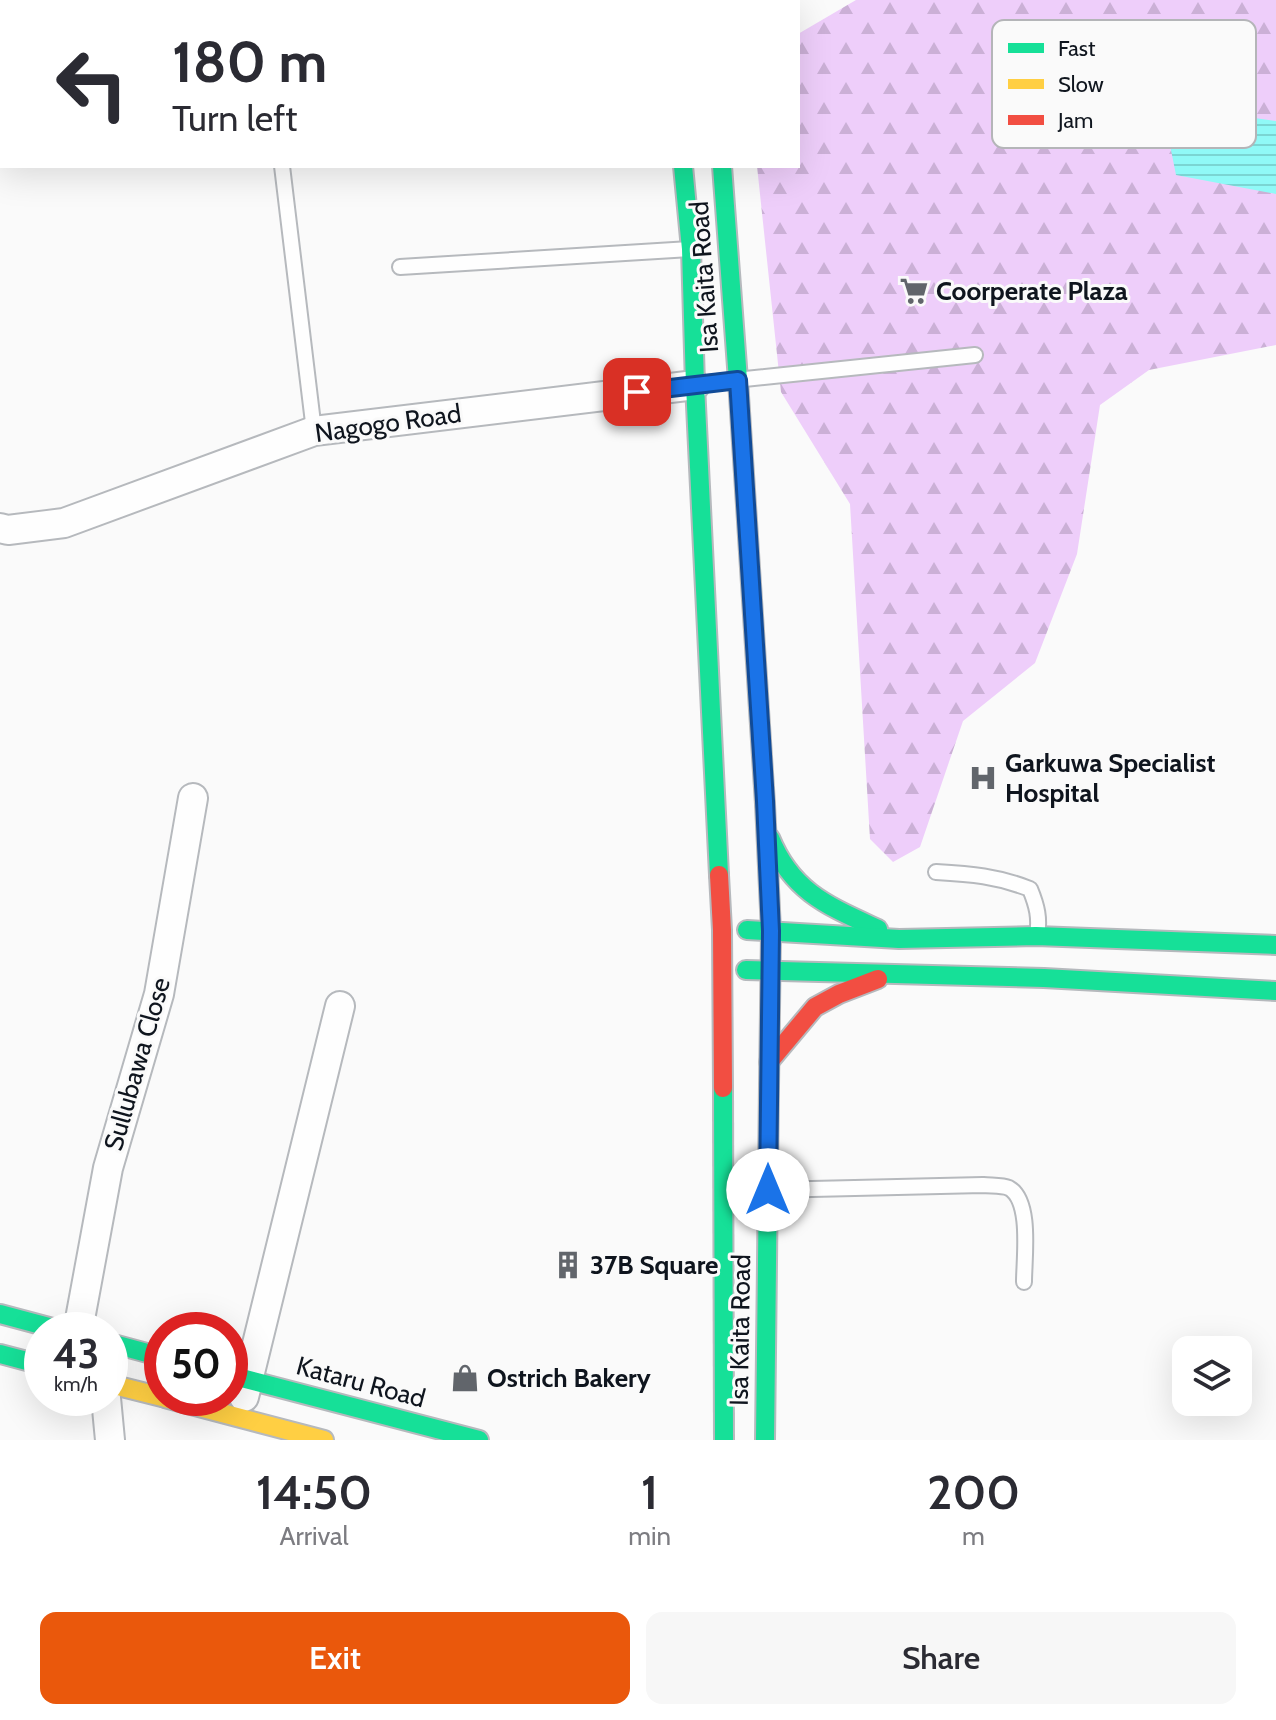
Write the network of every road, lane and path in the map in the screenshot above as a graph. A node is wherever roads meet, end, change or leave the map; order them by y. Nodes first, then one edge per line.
1 (282, 168) edge
2 (683, 168) edge
3 (722, 168) edge
4 (691, 249) junction
5 (400, 267) dead end
6 (975, 355) dead end
7 (738, 380) junction
8 (695, 385) junction
9 (314, 431) junction
10 (0, 528) edge
11 (193, 798) dead end
12 (767, 832) junction
13 (936, 872) dead end
14 (722, 930) junction
15 (771, 931) junction
16 (1036, 936) junction
17 (899, 939) junction
18 (1276, 945) edge
19 (723, 970) junction
20 (772, 970) junction
21 (887, 975) junction
22 (1276, 991) edge
23 (340, 1006) dead end
24 (769, 1062) junction
25 (768, 1190) junction
26 (1024, 1282) dead end
27 (81, 1312) edge
28 (0, 1314) edge
29 (24, 1320) edge
30 (248, 1344) edge
31 (0, 1354) edge
32 (24, 1360) edge
33 (248, 1379) edge
34 (108, 1416) edge
35 (232, 1416) edge
36 (239, 1418) joint
37 (110, 1440) edge
38 (324, 1440) edge
39 (479, 1440) edge
40 (724, 1440) edge
41 (765, 1440) edge

1 - 9 lane
2 - 4 main road, Isa Kaita Road
3 - 7 main road, Isa Kaita Road
4 - 5 lane
4 - 8 main road, Isa Kaita Road
6 - 7 lane
7 - 8 lane
7 - 12 main road, Isa Kaita Road
8 - 9 street, Nagogo Road
8 - 14 main road, Isa Kaita Road
9 - 10 street, Nagogo Road
11 - 27 street, Sullubawa Close
12 - 15 main road, Isa Kaita Road
12 - 17 main road
13 - 16 lane
14 - 15 main road
14 - 19 main road, Isa Kaita Road
15 - 17 main road
15 - 20 main road, Isa Kaita Road
16 - 17 main road
16 - 18 main road
19 - 20 main road
19 - 40 main road, Isa Kaita Road
20 - 21 main road
20 - 24 main road, Isa Kaita Road
21 - 22 main road
21 - 24 main road
23 - 30 street
24 - 25 main road, Isa Kaita Road
25 - 26 lane
25 - 41 main road, Isa Kaita Road
28 - 29 main road
31 - 32 main road
33 - 39 main road, Kataru Road
34 - 37 street
35 - 36 main road
36 - 38 main road

